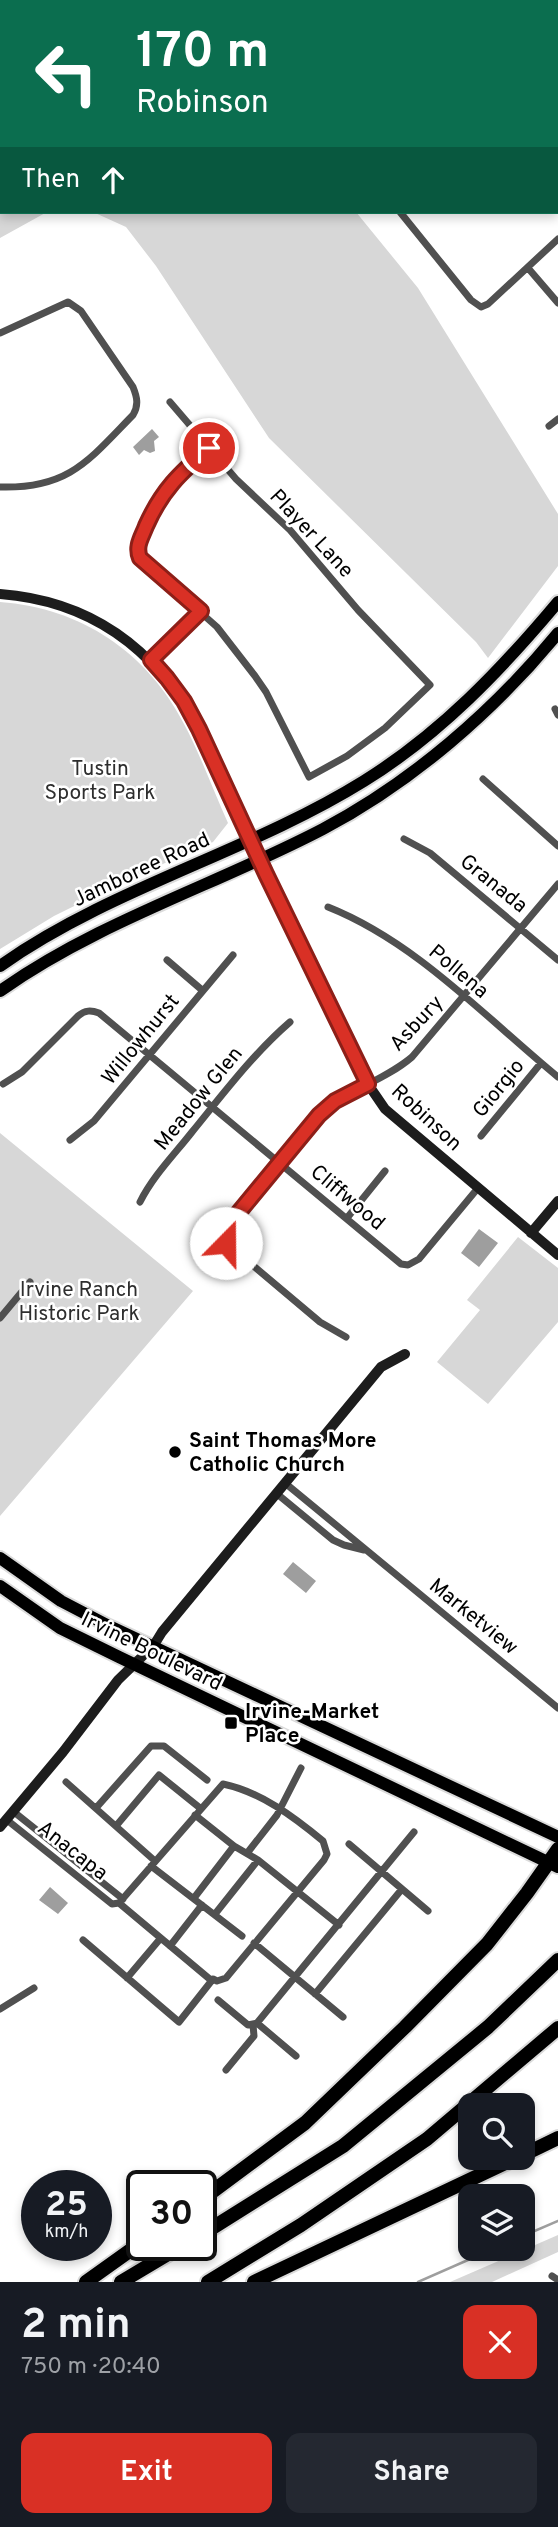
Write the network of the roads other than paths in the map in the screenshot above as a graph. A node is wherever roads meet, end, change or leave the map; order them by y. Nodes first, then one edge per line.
1 (402, 214) edge
2 (558, 239) edge
3 (528, 268) junction
4 (558, 303) edge
5 (0, 333) edge
6 (170, 402) dead end
7 (558, 419) edge
8 (549, 426) dead end
9 (209, 448) junction
10 (0, 487) edge
11 (0, 594) edge
12 (558, 602) edge
13 (201, 611) junction
14 (558, 633) edge
15 (151, 660) junction
16 (483, 779) dead end
17 (251, 839) junction
18 (404, 839) dead end
19 (558, 845) edge
20 (260, 860) junction
21 (558, 884) edge
22 (328, 907) dead end
23 (522, 929) junction
24 (233, 955) dead end
25 (167, 960) dead end
26 (558, 960) edge
27 (0, 965) edge
28 (202, 990) junction
29 (0, 991) edge
30 (464, 998) junction
31 (290, 1022) dead end
32 (150, 1055) junction
33 (541, 1063) junction
34 (558, 1076) edge
35 (3, 1084) dead end
36 (368, 1084) junction
37 (213, 1106) junction
38 (481, 1136) dead end
39 (69, 1140) dead end
40 (279, 1163) junction
41 (385, 1171) dead end
42 (478, 1188) junction
43 (558, 1201) edge
44 (140, 1202) dead end
45 (347, 1217) junction
46 (531, 1233) junction
47 (558, 1255) edge
48 (30, 1282) dead end
49 (0, 1318) edge
50 (346, 1337) dead end
51 (405, 1354) dead end
52 (285, 1483) junction
53 (276, 1493) junction
54 (368, 1551) junction
55 (0, 1558) edge
56 (0, 1586) edge
57 (154, 1645) junction
58 (134, 1664) junction
59 (558, 1708) edge
60 (301, 1768) dead end
61 (208, 1780) dead end
62 (66, 1782) dead end
63 (96, 1808) junction
64 (280, 1809) junction
65 (198, 1811) junction
66 (7, 1820) edge
67 (116, 1826) junction
68 (414, 1832) dead end
69 (558, 1837) edge
70 (349, 1844) dead end
71 (234, 1846) junction
72 (558, 1849) edge
73 (248, 1852) junction
74 (258, 1860) junction
75 (153, 1863) junction
76 (553, 1864) edge
77 (382, 1872) junction
78 (402, 1889) junction
79 (298, 1891) junction
80 (194, 1898) junction
81 (118, 1902) junction
82 (202, 1905) junction
83 (428, 1910) dead end
84 (215, 1914) junction
85 (339, 1925) junction
86 (242, 1936) dead end
87 (159, 1939) junction
88 (83, 1940) dead end
89 (254, 1943) junction
90 (170, 1947) junction
91 (558, 1960) edge
92 (294, 1977) junction
93 (127, 1978) junction
94 (212, 1981) junction
95 (34, 1988) dead end
96 (315, 1994) junction
97 (218, 2000) dead end
98 (0, 2010) edge
99 (343, 2017) dead end
100 (255, 2024) junction
101 (558, 2028) edge
102 (296, 2056) dead end
103 (226, 2070) dead end
104 (558, 2138) edge
105 (535, 2149) edge
106 (491, 2170) edge
107 (217, 2188) edge
108 (217, 2225) edge
109 (126, 2253) edge
110 (156, 2261) edge
111 (86, 2282) edge
112 (121, 2282) edge
113 (208, 2282) edge
114 (254, 2282) edge

1 - 3 street
2 - 3 street
3 - 4 street
5 - 10 street
6 - 9 street, Player Lane
7 - 8 street
9 - 13 street
9 - 13 street, Player Lane
11 - 15 street, Robinson
12 - 17 main road, Jamboree Road
13 - 15 street
14 - 20 main road, Jamboree Road
15 - 17 street, Robinson
16 - 19 street
17 - 20 street, Robinson
17 - 27 main road, Jamboree Road
18 - 23 street, Granada
20 - 29 main road, Jamboree Road
20 - 36 street, Robinson
21 - 23 street, Asbury
22 - 30 street, Pollena
23 - 26 street, Granada
23 - 30 street, Asbury
24 - 28 street, Willowhurst
25 - 28 street
28 - 32 street, Willowhurst
30 - 33 street, Pollena
30 - 36 street, Asbury
31 - 37 street, Meadow Glen
32 - 35 street, Cliffwood
32 - 37 street, Cliffwood
32 - 39 street, Willowhurst
33 - 34 street, Pollena
33 - 38 street, Giorgio
36 - 40 street, Asbury
36 - 42 street, Robinson
37 - 40 street, Cliffwood
37 - 44 street, Meadow Glen
40 - 45 street, Cliffwood
40 - 50 street, Asbury
41 - 45 street
42 - 45 street, Cliffwood
42 - 46 street, Robinson
43 - 46 street
46 - 47 street, Robinson
48 - 49 street
51 - 52 street
52 - 53 street
52 - 54 street, Marketview
53 - 54 street, Marketview
53 - 57 street
54 - 59 street, Marketview
55 - 57 main road, Irvine Boulevard
56 - 58 main road, Irvine Boulevard
57 - 58 street
57 - 69 main road, Irvine Boulevard
58 - 66 street
58 - 76 main road, Irvine Boulevard
60 - 64 street
61 - 63 street
62 - 63 street, Anacapa
63 - 67 street, Anacapa
64 - 65 street, Anacapa
64 - 73 street
64 - 79 street, Anacapa
65 - 67 street
65 - 71 street
65 - 75 street, Anacapa
66 - 81 street, Anacapa
67 - 75 street, Anacapa
68 - 77 street
70 - 77 street
71 - 73 street
71 - 80 street
72 - 76 highway
73 - 74 street
74 - 79 street
74 - 84 street
75 - 80 street, Anacapa
75 - 81 street, Anacapa
76 - 107 highway
77 - 78 street
77 - 85 street
78 - 83 street
78 - 96 street
79 - 85 street
79 - 89 street, Anacapa
80 - 82 street, Anacapa
81 - 87 street, Anacapa
82 - 84 street, Anacapa
82 - 90 street
84 - 86 street, Anacapa
85 - 92 street
87 - 90 street, Anacapa
87 - 93 street
88 - 93 street, Anacapa
89 - 92 street
89 - 94 street, Anacapa
90 - 94 street, Anacapa
91 - 108 highway
92 - 96 street
92 - 100 street
93 - 94 street, Anacapa
95 - 98 street
96 - 99 street
97 - 100 street
100 - 102 street
100 - 103 street
101 - 113 highway
104 - 105 highway
106 - 114 highway
109 - 111 highway
110 - 112 highway

